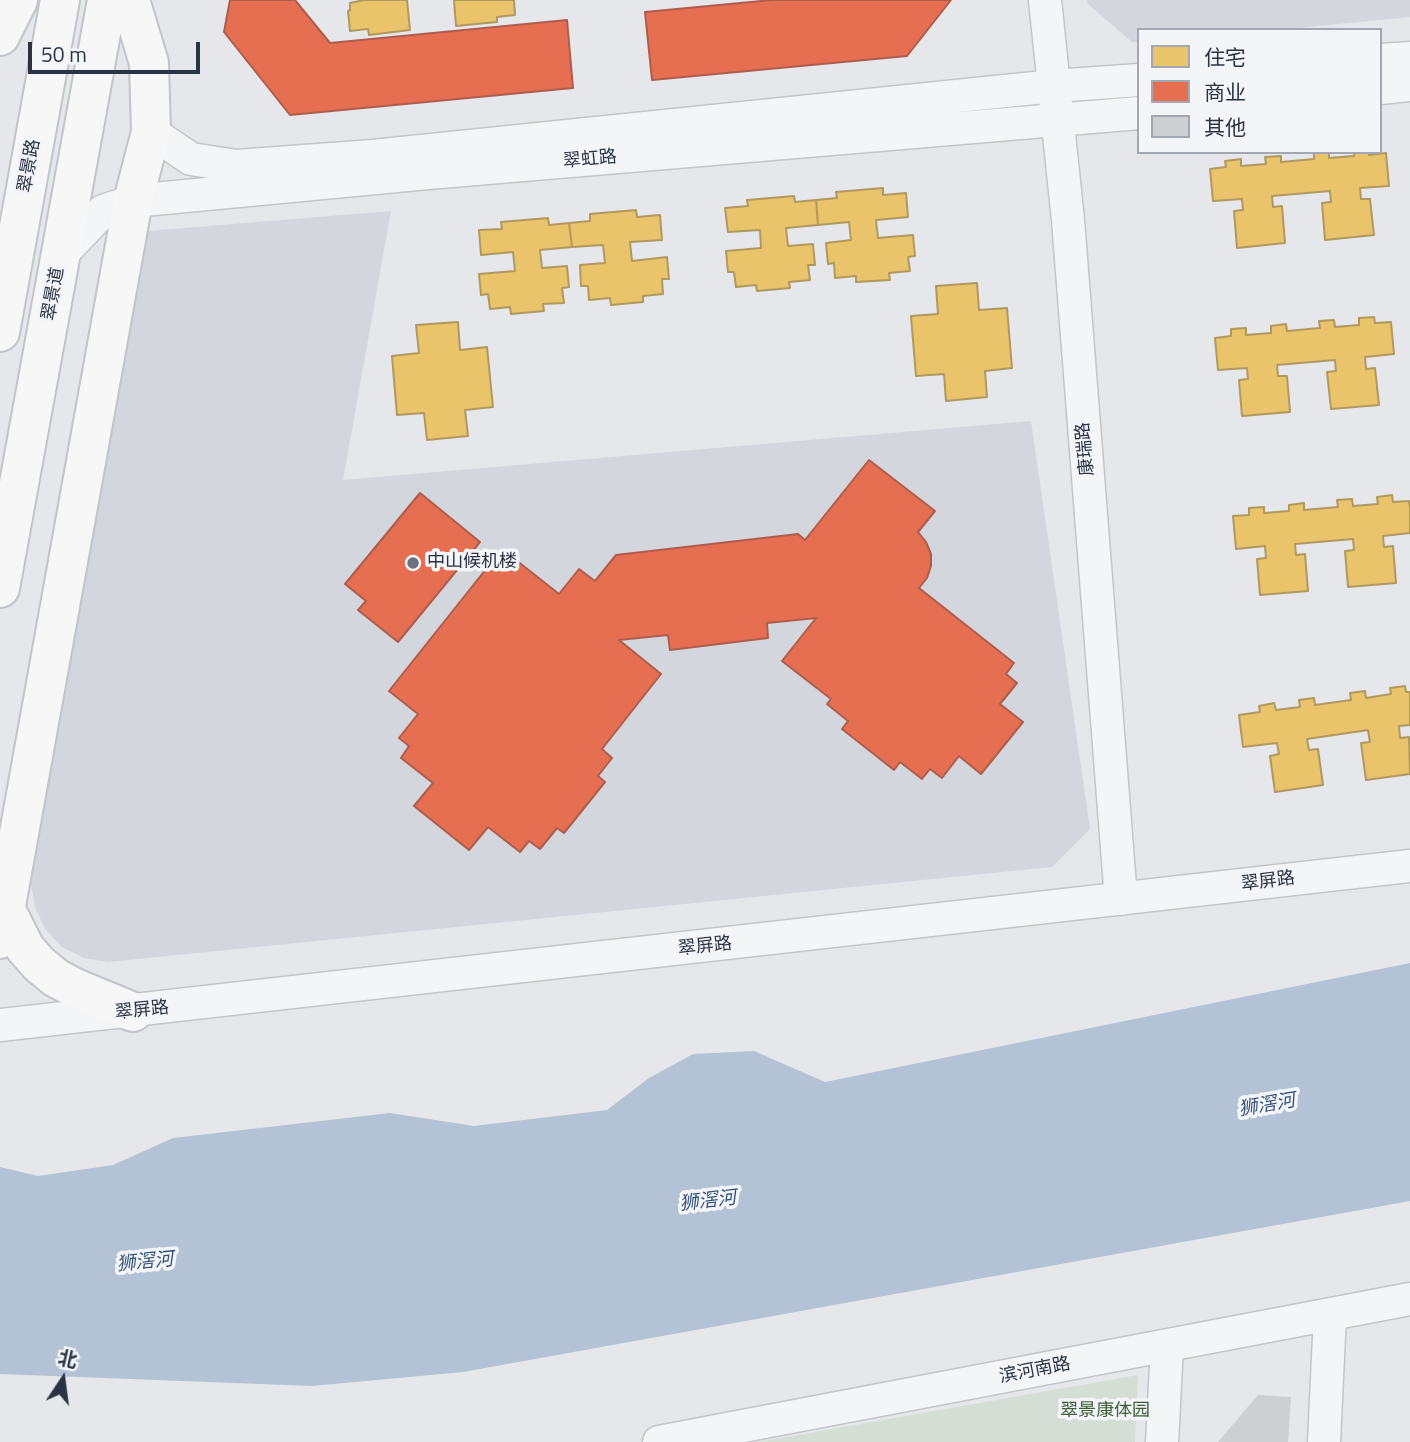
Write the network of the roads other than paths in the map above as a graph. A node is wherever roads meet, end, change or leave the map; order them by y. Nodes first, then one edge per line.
1 (18, 0) edge
2 (60, 0) edge
3 (107, 0) edge
4 (130, 0) edge
5 (1045, 0) edge
6 (0, 36) edge
7 (1410, 58) edge
8 (1382, 61) edge
9 (1137, 80) edge
10 (1410, 85) edge
11 (1054, 86) junction
12 (1382, 88) edge
13 (1137, 113) edge
14 (1057, 121) junction
15 (151, 132) junction
16 (133, 201) junction
17 (62, 254) junction
18 (0, 332) edge
19 (0, 588) edge
20 (1410, 866) edge
21 (1121, 900) junction
22 (3, 924) edge
23 (133, 1012) junction
24 (0, 1026) edge
25 (1410, 1299) edge
26 (1331, 1315) junction
27 (1167, 1347) junction
28 (659, 1442) edge
29 (1161, 1442) edge
30 (1324, 1442) edge

1 - 6 main road
2 - 18 main road, 翠景路
3 - 17 main road, 翠景道
4 - 15 main road
5 - 11 street, 康瑞路
7 - 8 street
9 - 11 street, 翠虹路
10 - 12 street
11 - 14 street, 康瑞路
11 - 15 street, 翠虹路
13 - 14 street, 翠虹路
14 - 16 street, 翠虹路
14 - 21 street, 康瑞路
15 - 16 main road
16 - 17 street, 翠虹路
16 - 22 main road
17 - 19 main road, 翠景道
20 - 21 street, 翠屏路
21 - 23 street, 翠屏路
22 - 23 main road
23 - 24 street, 翠屏路
25 - 26 street, 滨河南路
26 - 27 street, 滨河南路
26 - 30 street
27 - 28 street, 滨河南路
27 - 29 street

